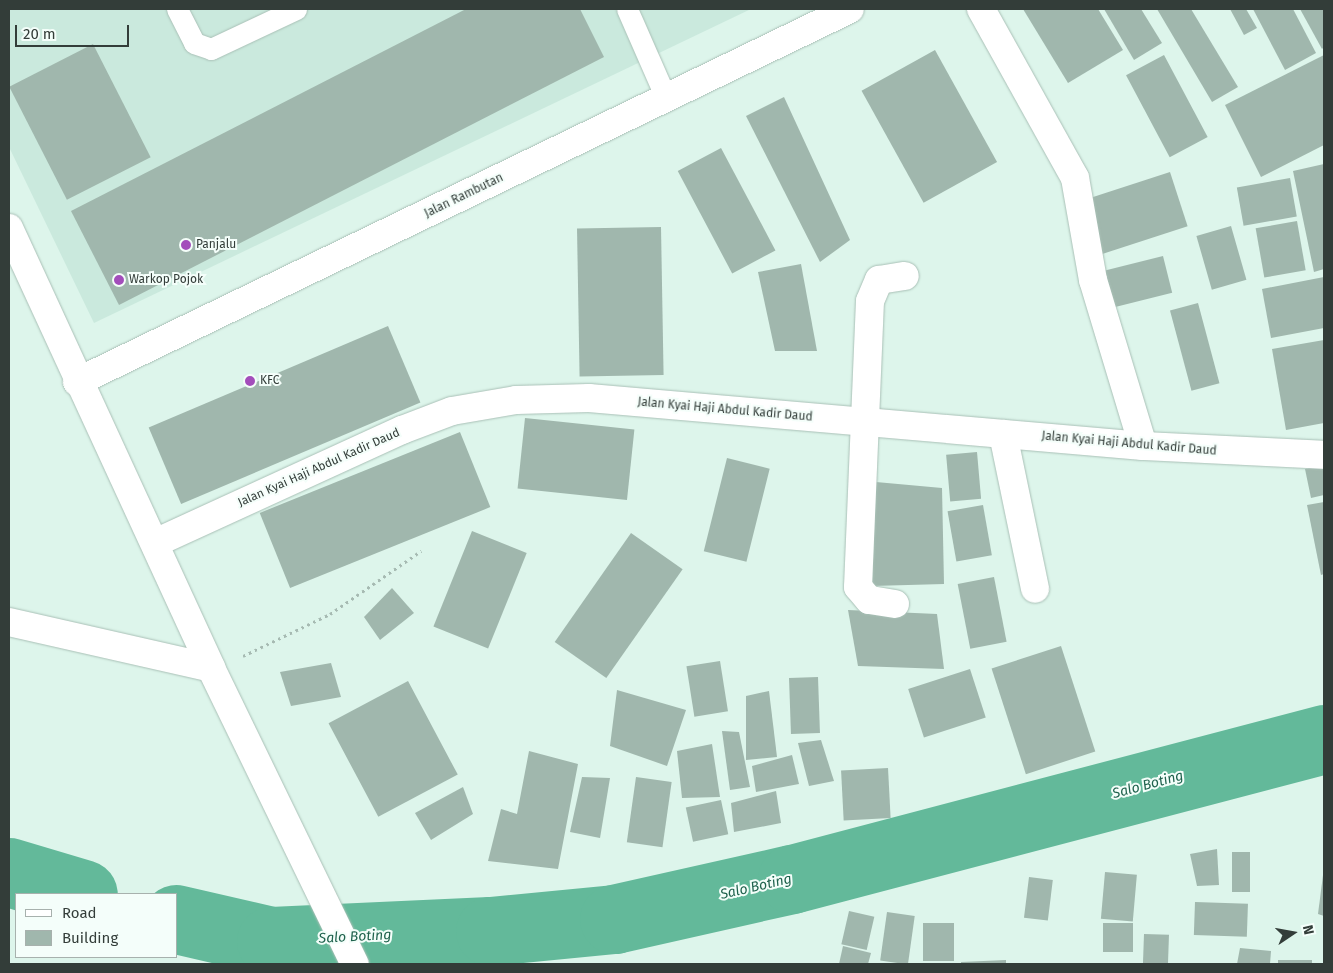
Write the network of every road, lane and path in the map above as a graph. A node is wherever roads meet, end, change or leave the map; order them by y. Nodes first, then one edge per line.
1 (177, 9) edge
2 (296, 9) edge
3 (627, 9) edge
4 (850, 9) edge
5 (980, 9) edge
6 (798, 19) edge
7 (666, 98) junction
8 (9, 228) edge
9 (905, 276) dead end
10 (77, 382) junction
11 (866, 422) junction
12 (1003, 434) junction
13 (1143, 446) junction
14 (1324, 455) edge
15 (155, 543) junction
16 (421, 551) dead end
17 (1035, 589) dead end
18 (895, 604) dead end
19 (9, 622) edge
20 (211, 668) junction
21 (355, 964) edge

1 - 2 lane
3 - 7 lane
4 - 6 street, Jalan Rambutan
5 - 13 street
6 - 7 street, Jalan Rambutan
7 - 10 street, Jalan Rambutan
8 - 10 street
9 - 11 street
10 - 15 street
11 - 12 street, Jalan Kyai Haji Abdul Kadir Daud
11 - 15 street, Jalan Kyai Haji Abdul Kadir Daud
11 - 18 street
12 - 13 street, Jalan Kyai Haji Abdul Kadir Daud
12 - 17 street
13 - 14 street, Jalan Kyai Haji Abdul Kadir Daud
15 - 20 street
16 - 20 path
19 - 20 street
20 - 21 street

